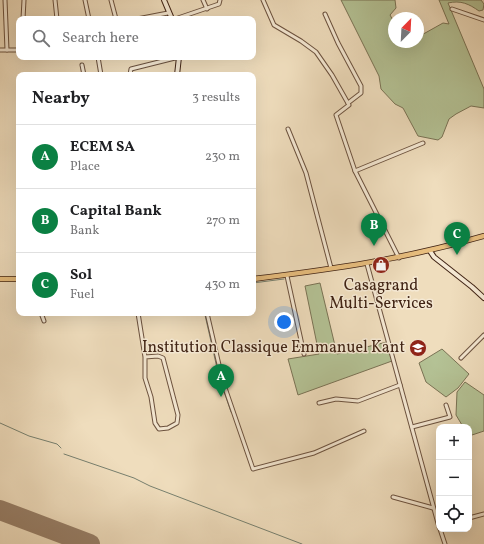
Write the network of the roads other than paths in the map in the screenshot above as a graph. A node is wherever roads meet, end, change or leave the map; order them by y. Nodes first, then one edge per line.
1 (5, 0) edge
2 (24, 0) edge
3 (55, 0) edge
4 (85, 0) edge
5 (111, 0) edge
6 (164, 0) edge
7 (203, 0) edge
8 (263, 0) edge
9 (220, 2) edge
10 (452, 9) dead end
11 (207, 10) junction
12 (168, 13) junction
13 (325, 14) dead end
14 (23, 16) edge
15 (57, 16) edge
16 (88, 16) edge
17 (115, 16) edge
18 (153, 16) edge
19 (170, 16) edge
20 (186, 16) edge
21 (484, 19) edge
22 (0, 50) edge
23 (7, 50) junction
24 (16, 50) edge
25 (99, 60) edge
26 (167, 60) edge
27 (179, 60) edge
28 (82, 65) dead end
29 (83, 72) edge
30 (101, 72) edge
31 (130, 72) edge
32 (177, 72) edge
33 (349, 104) junction
34 (288, 129) dead end
35 (423, 143) dead end
36 (355, 172) junction
37 (484, 236) edge
38 (430, 251) junction
39 (399, 258) junction
40 (368, 264) junction
41 (332, 270) junction
42 (287, 276) junction
43 (0, 279) edge
44 (16, 279) edge
45 (256, 279) edge
46 (484, 298) edge
47 (42, 316) edge
48 (138, 316) edge
49 (208, 316) edge
50 (44, 321) dead end
51 (484, 335) edge
52 (304, 354) dead end
53 (145, 357) junction
54 (462, 358) dead end
55 (400, 385) junction
56 (319, 403) dead end
57 (446, 405) dead end
58 (412, 428) junction
59 (364, 431) dead end
60 (393, 497) dead end
61 (433, 508) junction
62 (484, 514) edge
63 (472, 517) edge
64 (436, 518) edge
65 (440, 532) edge
66 (444, 544) edge

1 - 23 street
2 - 14 street
3 - 15 street
4 - 16 street
5 - 17 street
6 - 12 main road
7 - 11 street
8 - 33 street
9 - 11 street
10 - 21 street
11 - 20 street
12 - 18 street
12 - 19 main road
13 - 33 street
22 - 23 street
23 - 24 street
25 - 30 street
26 - 31 street
27 - 32 main road
28 - 29 street
33 - 36 street
34 - 41 street
35 - 36 street
36 - 39 street
37 - 38 main road
38 - 39 main road
38 - 46 main road
39 - 40 main road
40 - 41 main road
40 - 55 street
41 - 42 main road
42 - 45 main road
42 - 52 street
43 - 44 main road
47 - 50 street
48 - 53 street
49 - 59 street
51 - 54 street
53 - 53 street
55 - 56 street
55 - 58 street
57 - 58 street
58 - 61 street
60 - 61 street
61 - 64 street
62 - 63 street
65 - 66 street

